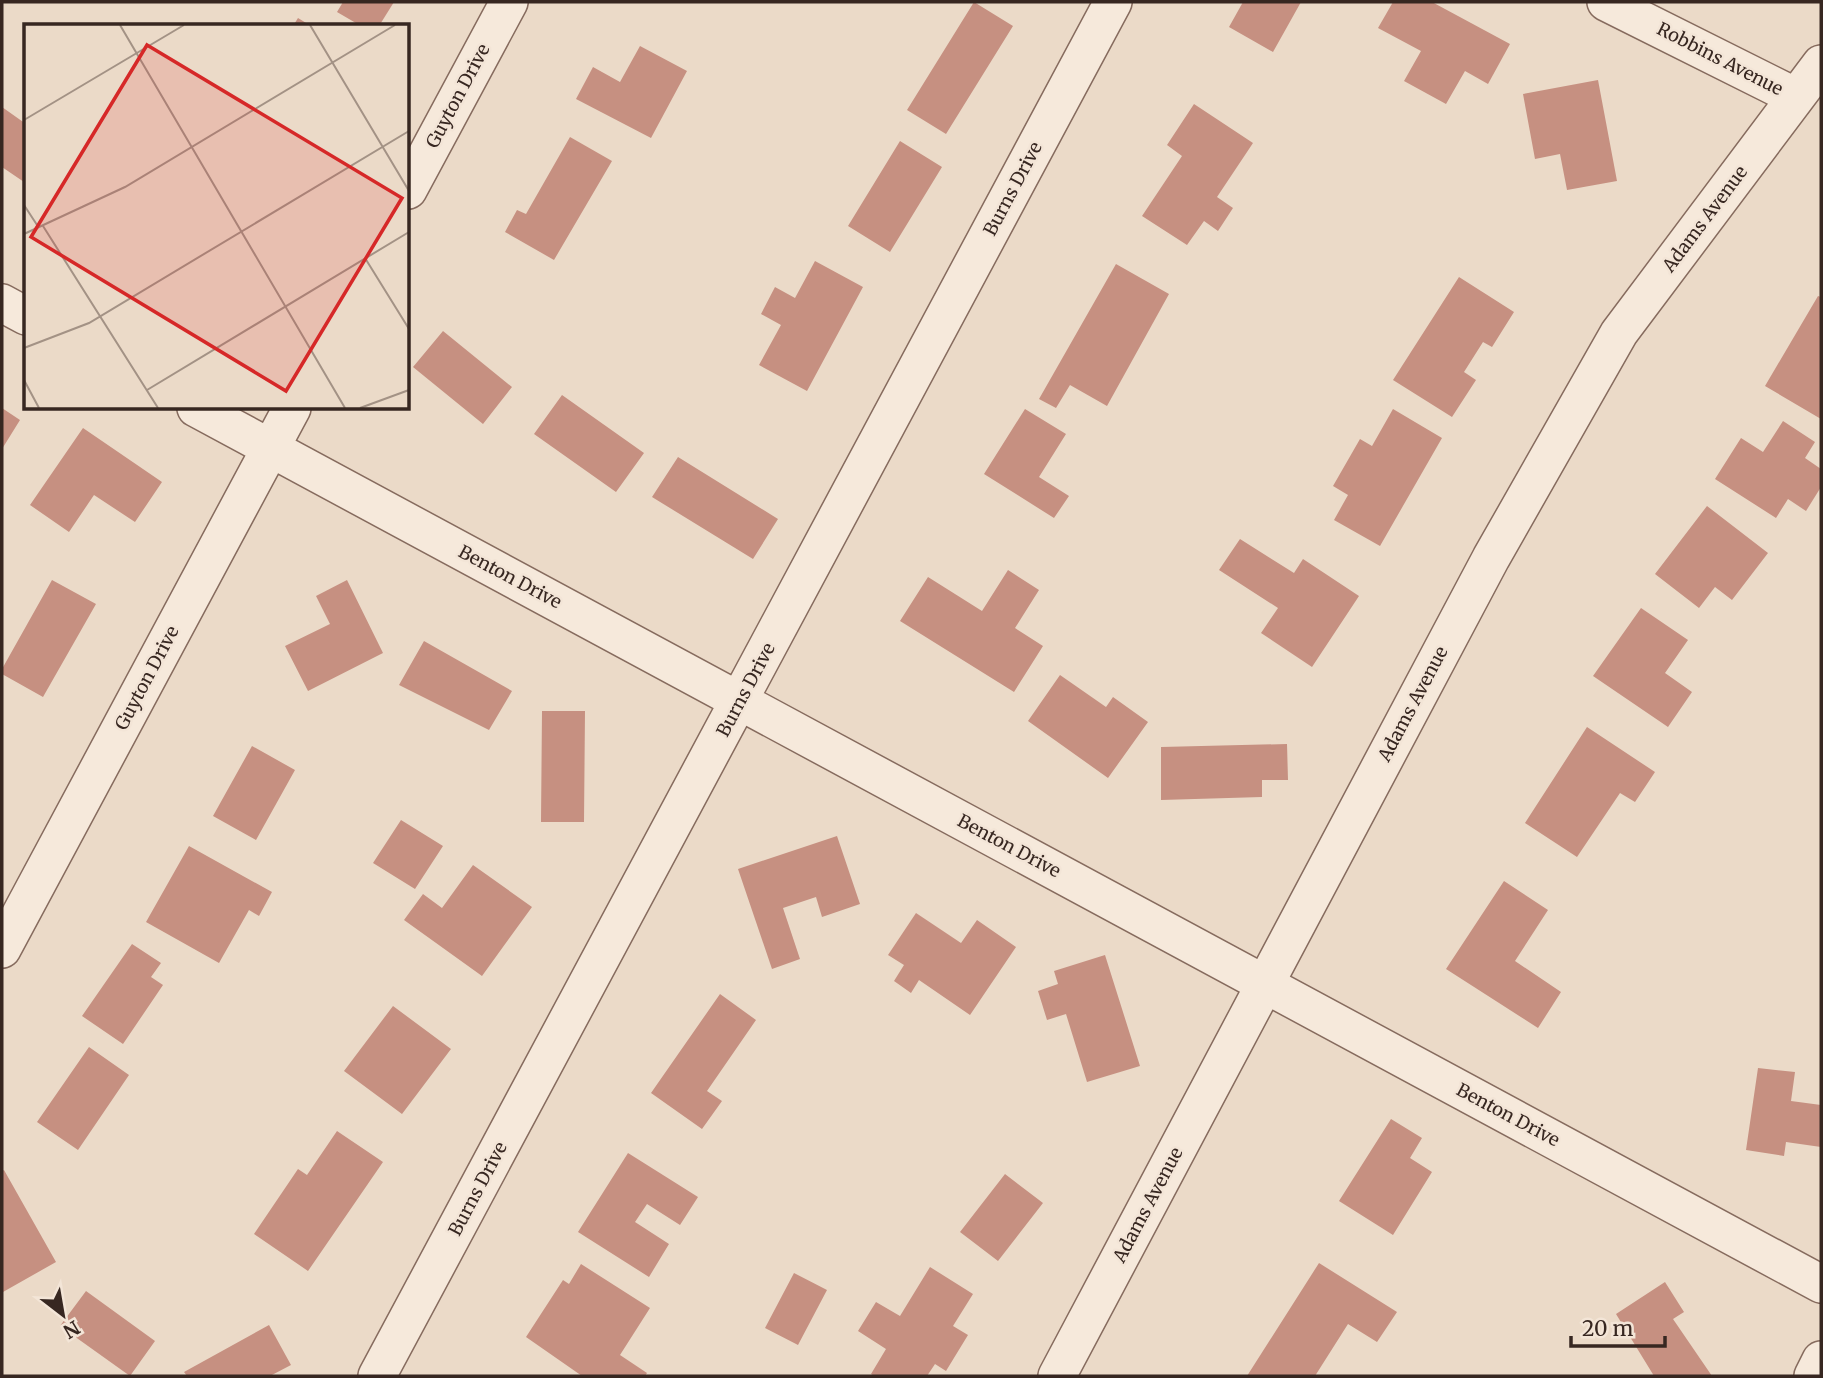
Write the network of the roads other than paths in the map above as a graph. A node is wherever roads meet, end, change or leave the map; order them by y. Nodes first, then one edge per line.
1 (509, 2) edge
2 (1113, 2) edge
3 (1606, 2) edge
4 (1813, 79) edge
5 (410, 186) edge
6 (2, 303) edge
7 (24, 315) edge
8 (200, 410) edge
9 (291, 410) edge
10 (270, 448) junction
11 (740, 701) junction
12 (2, 947) edge
13 (1265, 984) junction
14 (1821, 1284) edge
15 (1821, 1360) edge
16 (377, 1376) edge
17 (1057, 1376) edge
18 (1813, 1376) edge

1 - 5 street, Guyton Drive
2 - 11 street, Burns Drive
3 - 4 street, Robbins Avenue
4 - 13 street, Adams Avenue
6 - 7 street
8 - 10 street, Benton Drive
9 - 10 street, Guyton Drive
10 - 11 street, Benton Drive
10 - 12 street, Guyton Drive
11 - 13 street, Benton Drive
11 - 16 street, Burns Drive
13 - 14 street, Benton Drive
13 - 17 street, Adams Avenue
15 - 18 street

